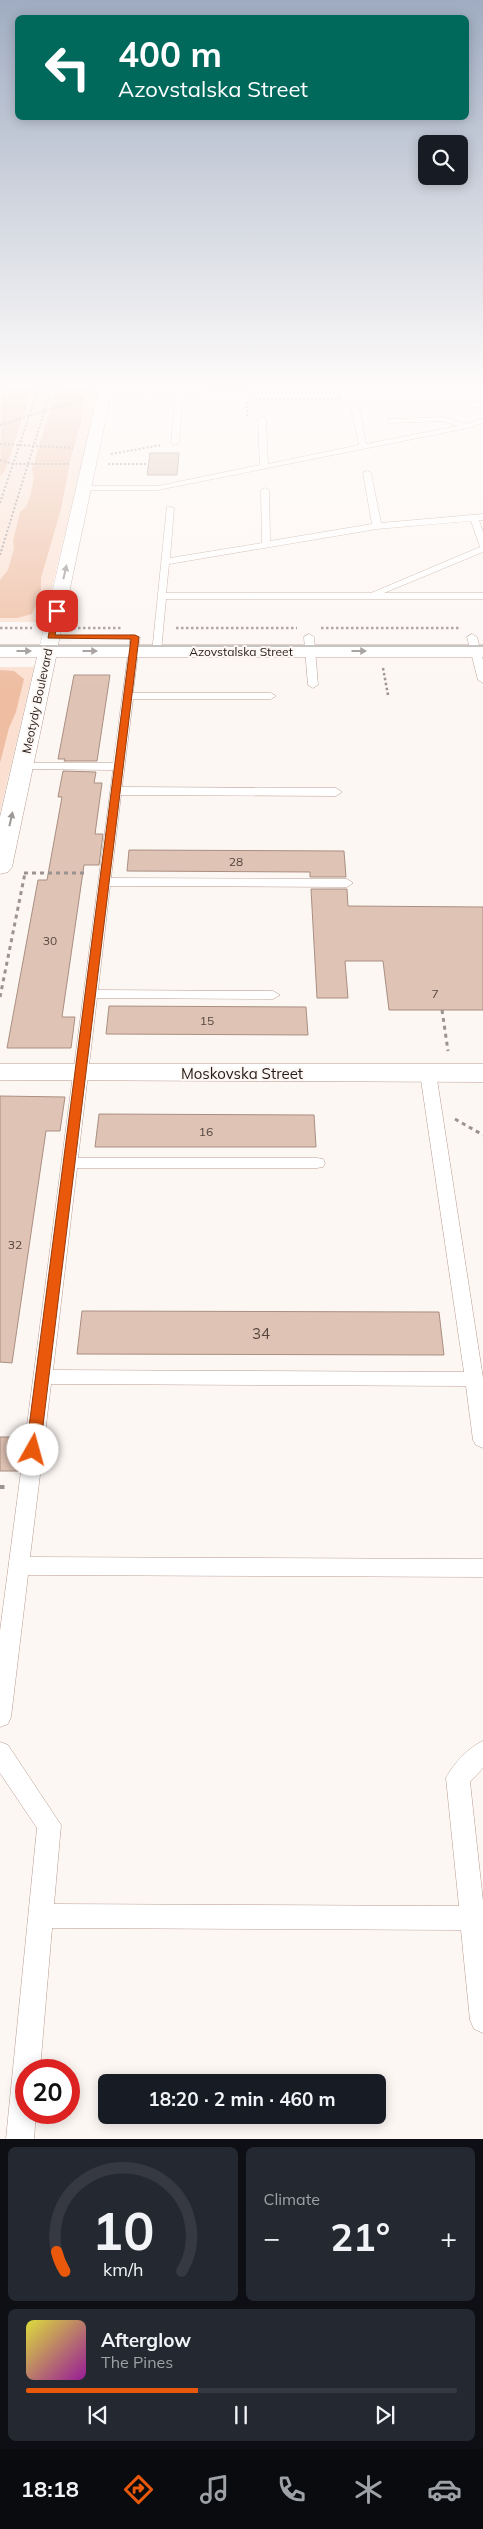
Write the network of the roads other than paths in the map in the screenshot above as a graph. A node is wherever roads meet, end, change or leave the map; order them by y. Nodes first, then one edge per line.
1 (84, 488) edge
2 (370, 489) edge
3 (264, 490) dead end
4 (170, 508) dead end
5 (479, 518) edge
6 (377, 526) junction
7 (266, 545) junction
8 (483, 545) edge
9 (483, 549) edge
10 (165, 562) junction
11 (162, 596) junction
12 (369, 596) junction
13 (483, 596) edge
14 (310, 636) junction
15 (0, 637) edge
16 (157, 639) junction
17 (475, 641) edge
18 (49, 644) junction
19 (134, 644) junction
20 (0, 651) edge
21 (483, 680) edge
22 (313, 686) dead end
23 (128, 696) junction
24 (271, 696) dead end
25 (22, 766) junction
26 (119, 767) junction
27 (116, 791) junction
28 (336, 792) dead end
29 (8, 870) edge
30 (105, 877) junction
31 (347, 883) dead end
32 (90, 994) junction
33 (273, 995) dead end
34 (0, 1072) edge
35 (80, 1072) junction
36 (440, 1073) junction
37 (483, 1074) edge
38 (69, 1163) junction
39 (317, 1163) dead end
40 (42, 1377) junction
41 (474, 1379) junction
42 (483, 1440) edge
43 (19, 1566) junction
44 (483, 1568) edge
45 (0, 1717) edge
46 (483, 1752) edge
47 (0, 1754) edge
48 (41, 1916) junction
49 (473, 1918) junction
50 (483, 2020) edge
51 (20, 2139) edge

18 -> 1 street, Meotydy Boulevard
2 - 6 lane
3 - 7 lane
4 - 10 lane
5 - 6 lane
5 - 8 lane
6 - 7 lane
7 - 10 lane
9 - 12 lane
10 - 11 lane
11 - 12 lane
11 - 16 lane
12 - 13 lane
14 - 16 street, Azovstalska Street
14 - 17 street, Azovstalska Street
14 - 22 lane
15 - 18 street, Azovstalska Street
16 - 19 street, Azovstalska Street
17 - 21 lane
18 - 19 street, Azovstalska Street
20 -> 18 street, Azovstalska Street
18 - 25 street, Meotydy Boulevard
19 - 23 lane
23 - 24 lane
23 - 26 lane
25 - 26 lane
29 -> 25 street, Meotydy Boulevard
26 - 27 lane
27 - 28 lane
27 - 30 lane
30 - 31 lane
30 - 32 lane
32 - 33 lane
32 - 35 lane
34 - 35 street, Moskovska Street
35 - 36 street, Moskovska Street
35 - 38 lane
36 - 37 street, Moskovska Street
36 - 41 lane
38 - 39 lane
38 - 40 lane
40 - 41 lane
40 - 43 lane
41 - 42 lane
43 - 44 lane
43 - 45 lane
46 - 49 lane
47 - 48 lane
48 - 49 lane
48 - 51 lane
49 - 50 lane

